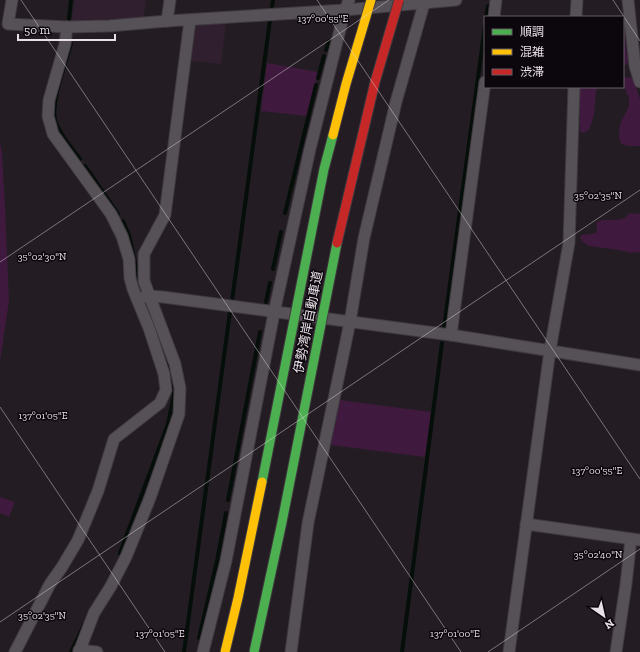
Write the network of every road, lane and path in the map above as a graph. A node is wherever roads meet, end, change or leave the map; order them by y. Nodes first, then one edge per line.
1 (12, 0) edge
2 (170, 0) edge
3 (371, 0) edge
4 (399, 0) edge
5 (456, 0) edge
6 (496, 0) edge
7 (577, 0) edge
8 (628, 0) edge
9 (425, 1) edge
10 (347, 5) edge
11 (494, 16) edge
12 (576, 16) edge
13 (190, 20) junction
14 (167, 21) junction
15 (67, 27) junction
16 (640, 82) edge
17 (484, 88) edge
18 (574, 88) edge
19 (149, 296) junction
20 (137, 299) junction
21 (274, 312) junction
22 (350, 322) junction
23 (451, 335) junction
24 (550, 350) junction
25 (640, 365) edge
26 (526, 524) junction
27 (635, 539) edge
28 (79, 651) edge
29 (15, 652) edge
30 (97, 652) edge
31 (202, 652) edge
32 (226, 652) edge
33 (254, 652) edge
34 (291, 652) edge
35 (509, 652) edge
36 (616, 652) edge

1 - 15 street
2 - 14 street
3 - 32 highway, 伊勢湾岸自動車道, bridge
4 - 33 highway, 伊勢湾岸自動車道, bridge
5 - 9 street
6 - 11 street
7 - 12 street
8 - 16 street
9 - 10 street
9 - 22 street
10 - 13 street
10 - 21 street
13 - 14 street
13 - 19 street
14 - 15 street
15 - 20 street
17 - 23 street
18 - 24 street
19 - 20 street
19 - 21 street
19 - 28 street
20 - 29 street
21 - 22 street
21 - 31 street
22 - 23 street
22 - 34 street
23 - 24 street
24 - 25 street
24 - 26 street
26 - 27 street
26 - 35 street
27 - 36 street
28 - 30 street

